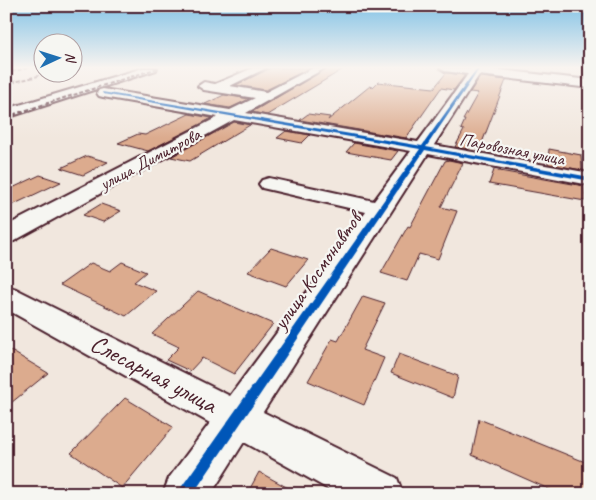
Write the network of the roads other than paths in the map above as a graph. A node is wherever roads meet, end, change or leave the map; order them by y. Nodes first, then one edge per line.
1 (78, 91) edge
2 (238, 91) edge
3 (277, 91) edge
4 (462, 91) edge
5 (103, 93) dead end
6 (268, 96) junction
7 (6, 114) edge
8 (231, 116) junction
9 (424, 148) junction
10 (590, 179) edge
11 (269, 184) dead end
12 (381, 209) junction
13 (6, 236) edge
14 (6, 296) edge
15 (238, 417) junction
16 (185, 494) edge
17 (381, 494) edge

1 - 7 street
2 - 6 street
3 - 6 street, улица Димитрова
4 - 9 street, улица Космонавтов
5 - 8 street, Паровозная улица
6 - 8 street, улица Димитрова
8 - 9 street, Паровозная улица
8 - 13 street, улица Димитрова
9 - 10 street, Паровозная улица
9 - 12 street, улица Космонавтов
11 - 12 street
12 - 15 street, улица Космонавтов
14 - 15 street, Слесарная улица
15 - 16 street, улица Космонавтов
15 - 17 street, Слесарная улица

